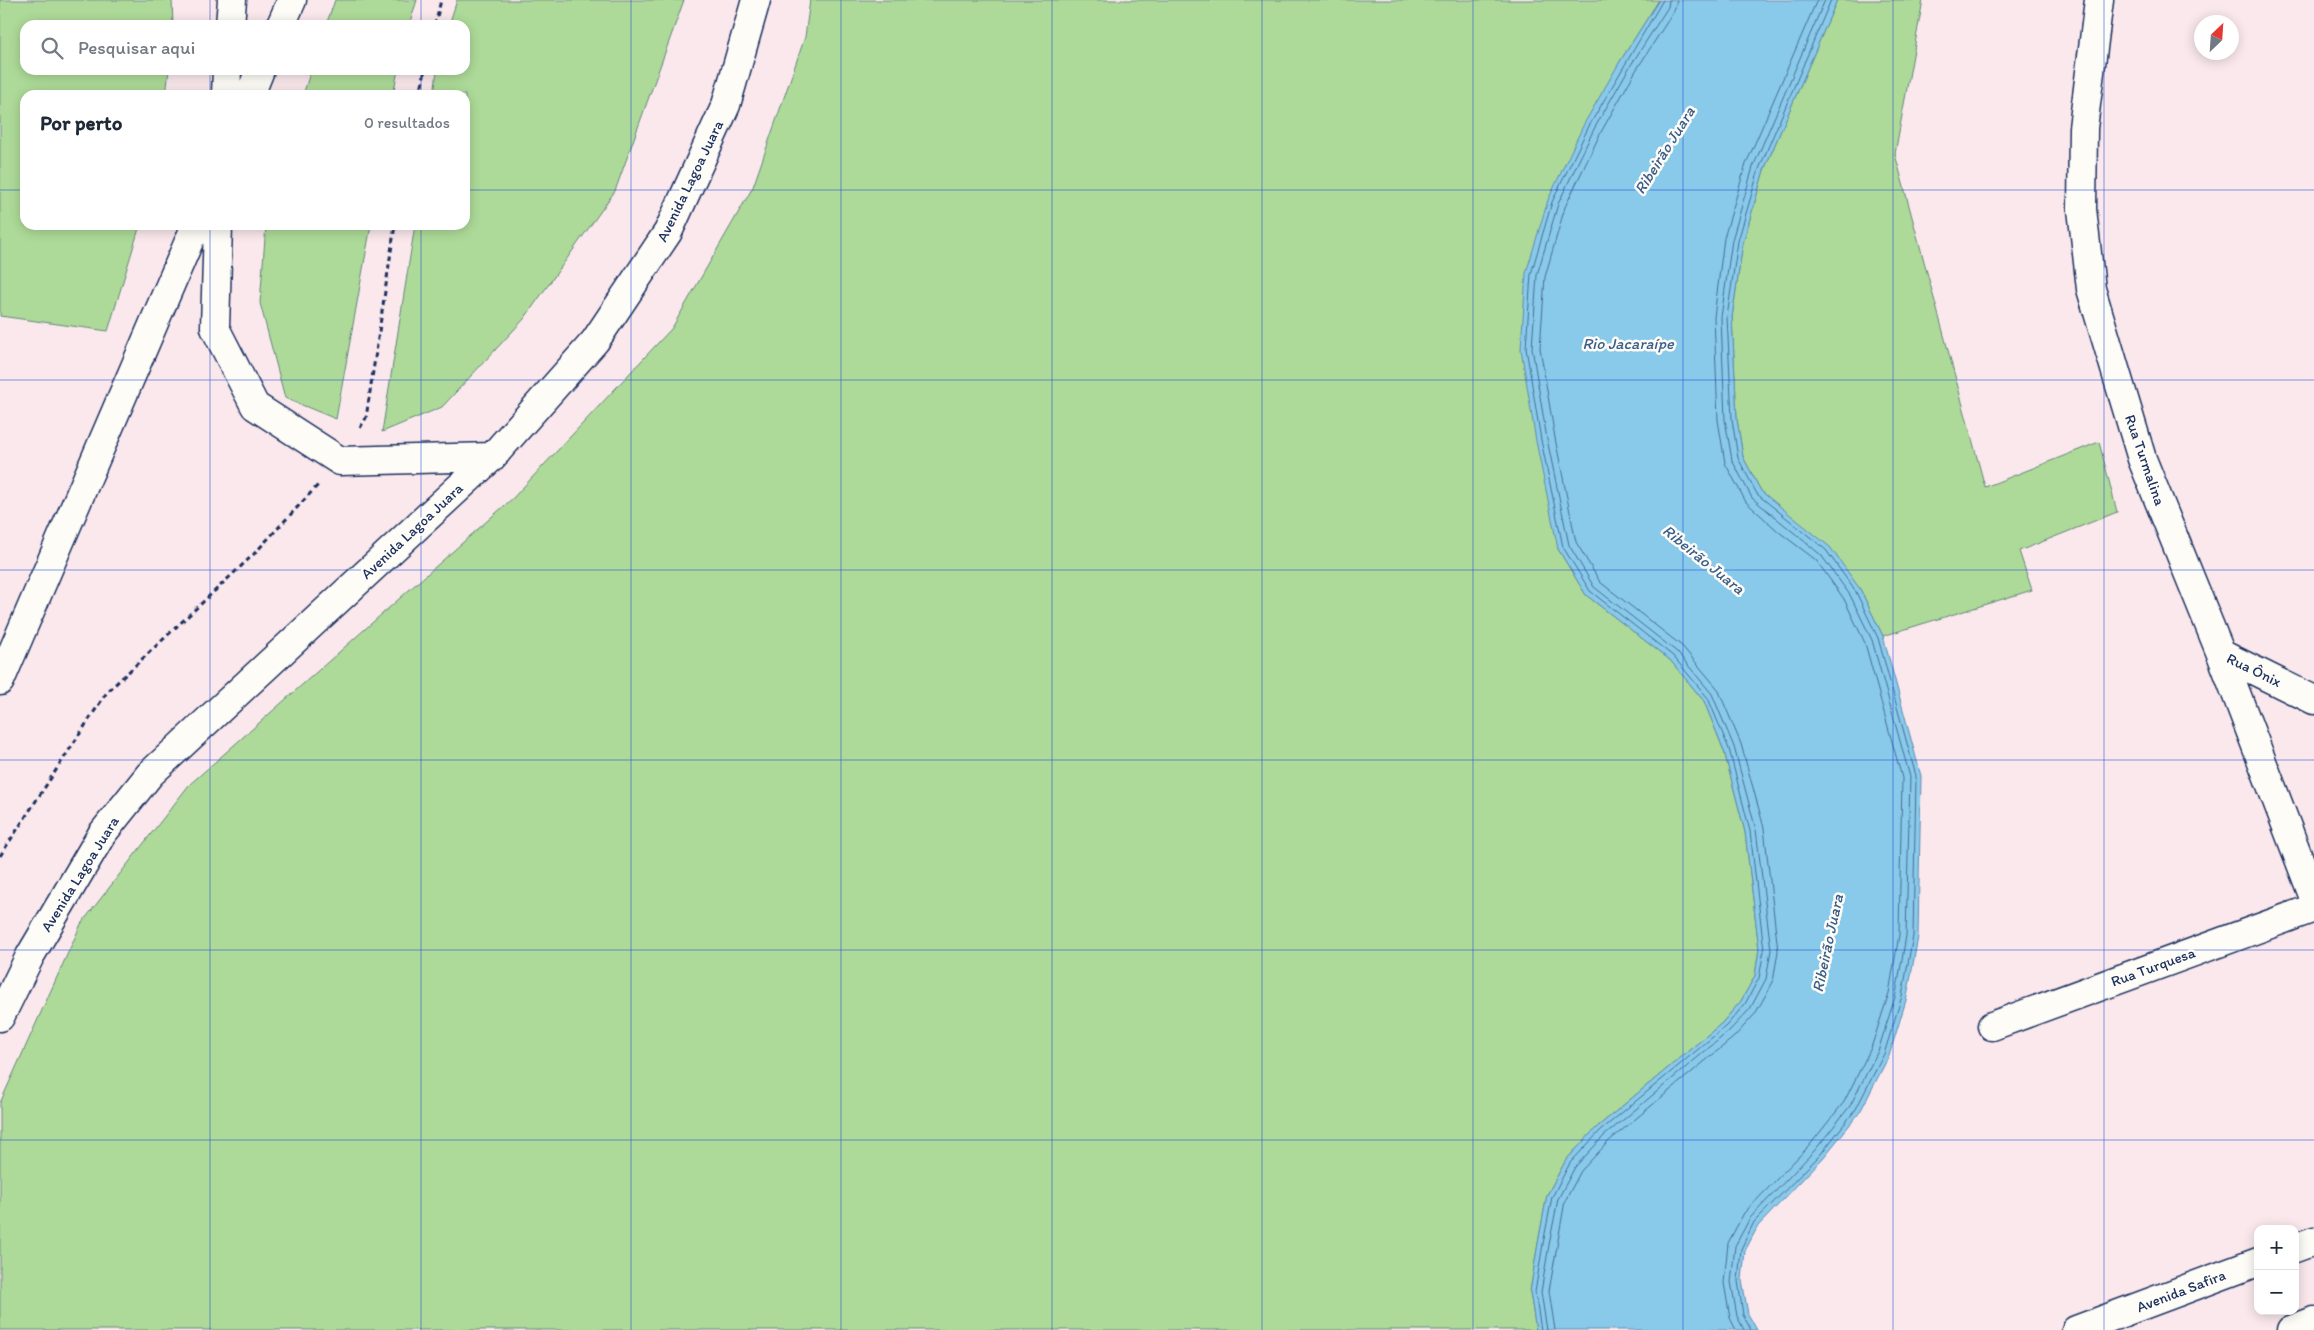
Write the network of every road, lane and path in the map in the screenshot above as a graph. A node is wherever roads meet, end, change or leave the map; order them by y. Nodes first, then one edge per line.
1 (232, 0) edge
2 (292, 0) edge
3 (441, 0) edge
4 (756, 0) edge
5 (2099, 0) edge
6 (230, 20) edge
7 (282, 20) edge
8 (436, 20) edge
9 (227, 75) edge
10 (258, 75) edge
11 (424, 75) edge
12 (226, 90) edge
13 (252, 90) edge
14 (421, 90) edge
15 (194, 230) edge
16 (218, 230) edge
17 (394, 230) edge
18 (492, 457) junction
19 (340, 461) junction
20 (2221, 654) junction
21 (0, 681) edge
22 (2314, 700) edge
23 (0, 856) edge
24 (2314, 898) edge
25 (2314, 908) edge
26 (0, 1017) edge
27 (1992, 1026) dead end
28 (2314, 1240) edge
29 (2299, 1246) edge
30 (2254, 1263) edge
31 (2314, 1321) edge
32 (2076, 1330) edge
33 (2290, 1330) edge

1 - 6 main road
2 - 7 main road
3 - 8 path
4 - 18 main road, Avenida Lagoa Juara
5 - 20 main road, Rua Turmalina
9 - 12 main road
10 - 13 main road
11 - 14 path
15 - 21 main road
16 - 19 main road
17 - 19 path
18 - 19 main road
18 - 26 main road, Avenida Lagoa Juara
19 - 23 path
20 - 22 main road, Rua Ônix
20 - 24 main road, Rua Turmalina
25 - 27 main road, Rua Turquesa
28 - 29 main road
30 - 32 main road, Avenida Safira
31 - 33 main road

